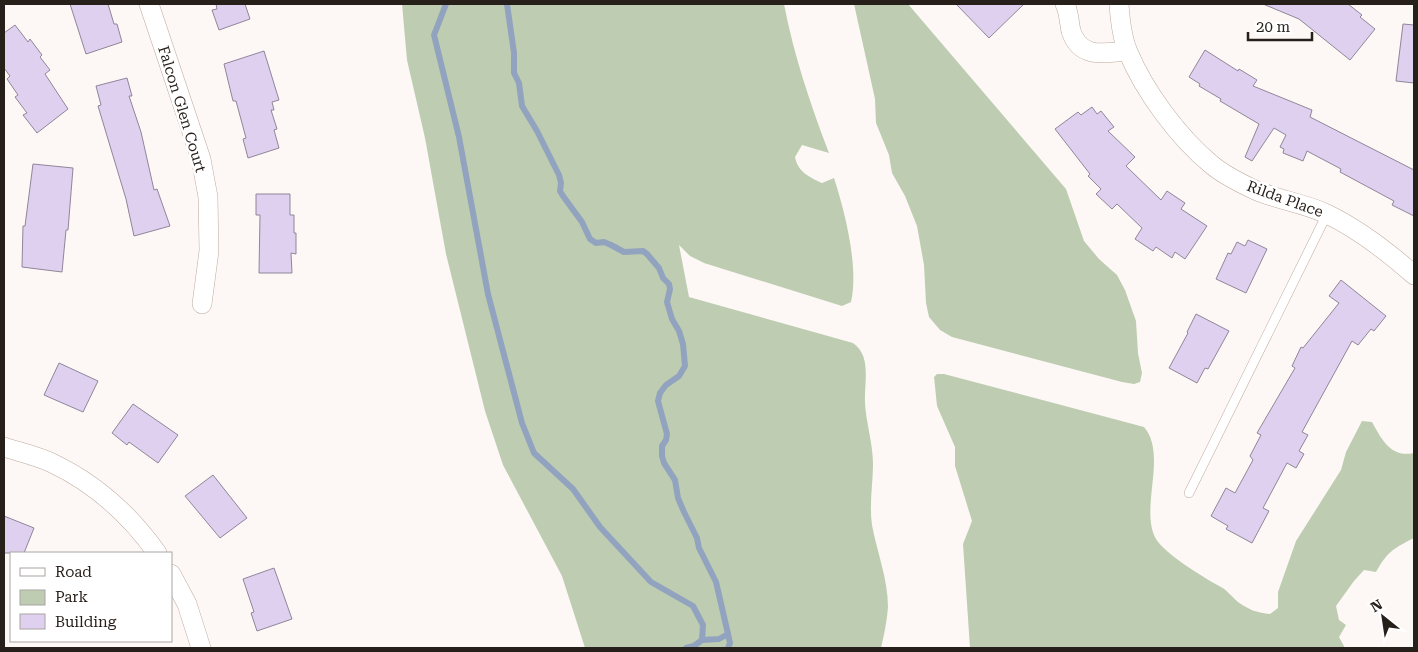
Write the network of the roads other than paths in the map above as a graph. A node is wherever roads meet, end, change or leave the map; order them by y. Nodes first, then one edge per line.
1 (149, 4) edge
2 (1065, 4) edge
3 (1119, 4) edge
4 (1127, 51) junction
5 (1327, 214) junction
6 (1414, 275) edge
7 (202, 304) dead end
8 (4, 447) edge
9 (1189, 493) dead end
10 (156, 552) edge
11 (172, 576) edge
12 (201, 648) edge

1 - 7 street, Falcon Glen Court
2 - 4 street
3 - 4 street, Rilda Place
4 - 5 street, Rilda Place
5 - 6 street, Rilda Place
5 - 9 lane
8 - 10 street
11 - 12 street

